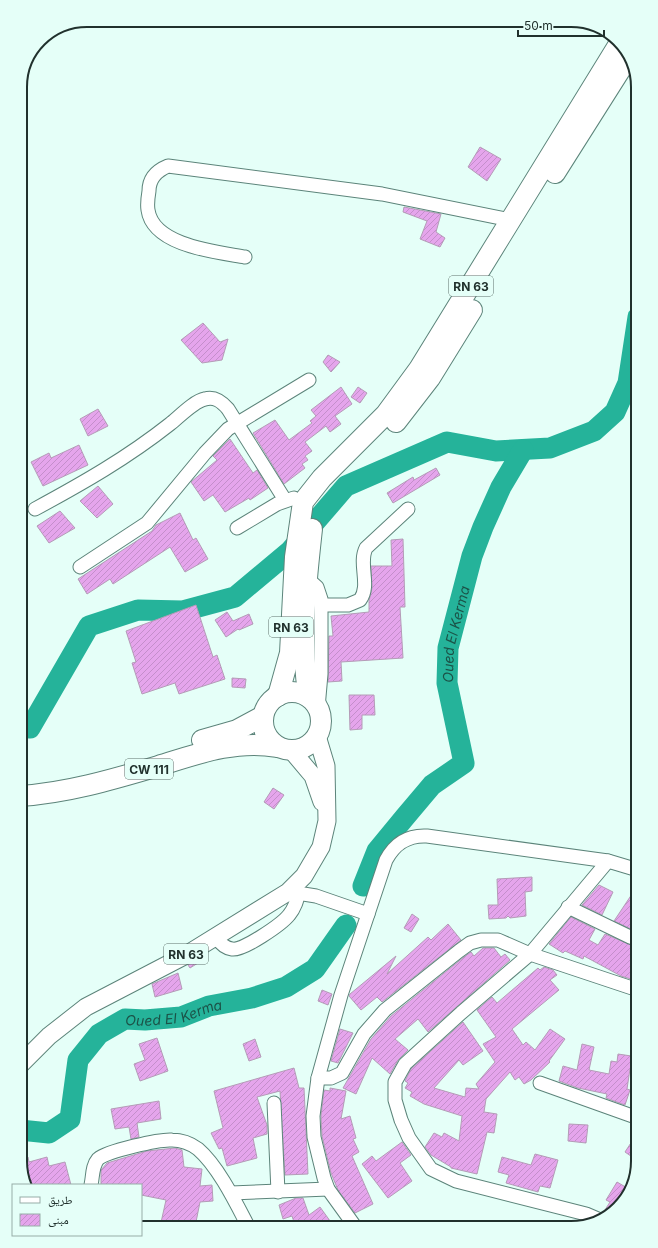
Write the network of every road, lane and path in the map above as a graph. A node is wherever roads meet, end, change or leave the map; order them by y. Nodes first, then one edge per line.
1 (616, 48) edge
2 (625, 62) edge
3 (510, 220) junction
4 (245, 257) dead end
5 (309, 380) dead end
6 (237, 423) junction
7 (301, 506) junction
8 (35, 508) dead end
9 (408, 509) dead end
10 (237, 528) dead end
11 (302, 557) junction
12 (80, 567) dead end
13 (308, 579) junction
14 (321, 605) junction
15 (278, 696) junction
16 (313, 702) junction
17 (263, 716) junction
18 (317, 736) junction
19 (284, 749) junction
20 (27, 782) edge
21 (27, 795) edge
22 (327, 821) junction
23 (608, 861) junction
24 (631, 868) edge
25 (293, 892) junction
26 (568, 907) junction
27 (368, 914) junction
28 (215, 936) junction
29 (631, 938) edge
30 (530, 954) junction
31 (631, 986) edge
32 (27, 1058) edge
33 (318, 1078) junction
34 (540, 1083) dead end
35 (274, 1103) dead end
36 (631, 1116) edge
37 (91, 1184) edge
38 (328, 1188) junction
39 (278, 1192) junction
40 (231, 1193) junction
41 (592, 1217) edge
42 (245, 1221) edge
43 (351, 1221) edge

1 - 3 highway, RN 63
2 - 7 highway, RN 63
3 - 4 street
3 - 7 highway, RN 63
5 - 6 street
6 - 7 street
6 - 8 street
6 - 12 street
7 - 10 street
7 - 11 highway, RN 63
9 - 14 street
11 - 13 highway, RN 63
11 - 15 highway, RN 63
13 - 14 street
13 - 16 highway, RN 63
14 - 16 street
15 - 16 highway
15 - 17 highway
16 - 18 highway
17 - 19 highway
17 - 20 highway, CW 111
18 - 19 highway
18 - 22 main road
19 - 21 highway, CW 111
19 - 22 main road
22 - 25 main road, RN 63
23 - 24 street
23 - 26 street
23 - 27 street
25 - 27 street
25 - 28 main road, RN 63
25 - 28 street
26 - 29 street
26 - 30 street
27 - 33 street
28 - 32 main road, RN 63
30 - 31 street
30 - 33 street
30 - 41 street
33 - 38 street
34 - 36 street
35 - 39 street
37 - 40 street
38 - 39 street
38 - 43 street
39 - 40 street
40 - 42 street

